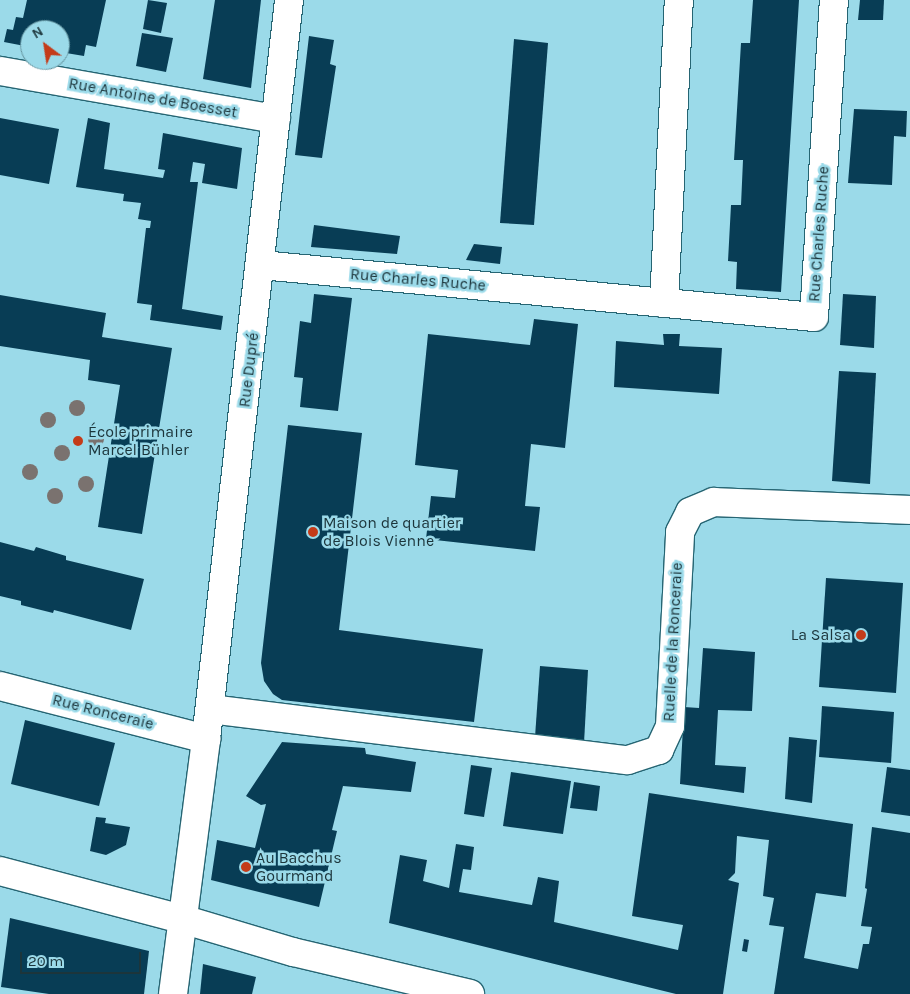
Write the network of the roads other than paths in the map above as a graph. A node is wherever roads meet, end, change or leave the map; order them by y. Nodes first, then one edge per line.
1 (289, 0) edge
2 (678, 0) edge
3 (834, 0) edge
4 (0, 71) edge
5 (276, 119) junction
6 (261, 265) junction
7 (664, 303) junction
8 (910, 510) edge
9 (0, 686) edge
10 (210, 709) junction
11 (206, 739) junction
12 (0, 871) edge
13 (182, 919) junction
14 (173, 994) edge
15 (470, 994) edge

1 - 5 street, Rue Dupré
2 - 7 street
3 - 7 street, Rue Charles Ruche
4 - 5 street, Rue Antoine de Boesset
5 - 6 street, Rue Dupré
6 - 7 street, Rue Charles Ruche
6 - 10 street, Rue Dupré
8 - 10 street, Ruelle de la Ronceraie
9 - 11 street, Rue Ronceraie
10 - 11 street, Rue Dupré
11 - 13 street, Rue Dupré
12 - 13 street
13 - 14 street, Rue Dupré
13 - 15 street

